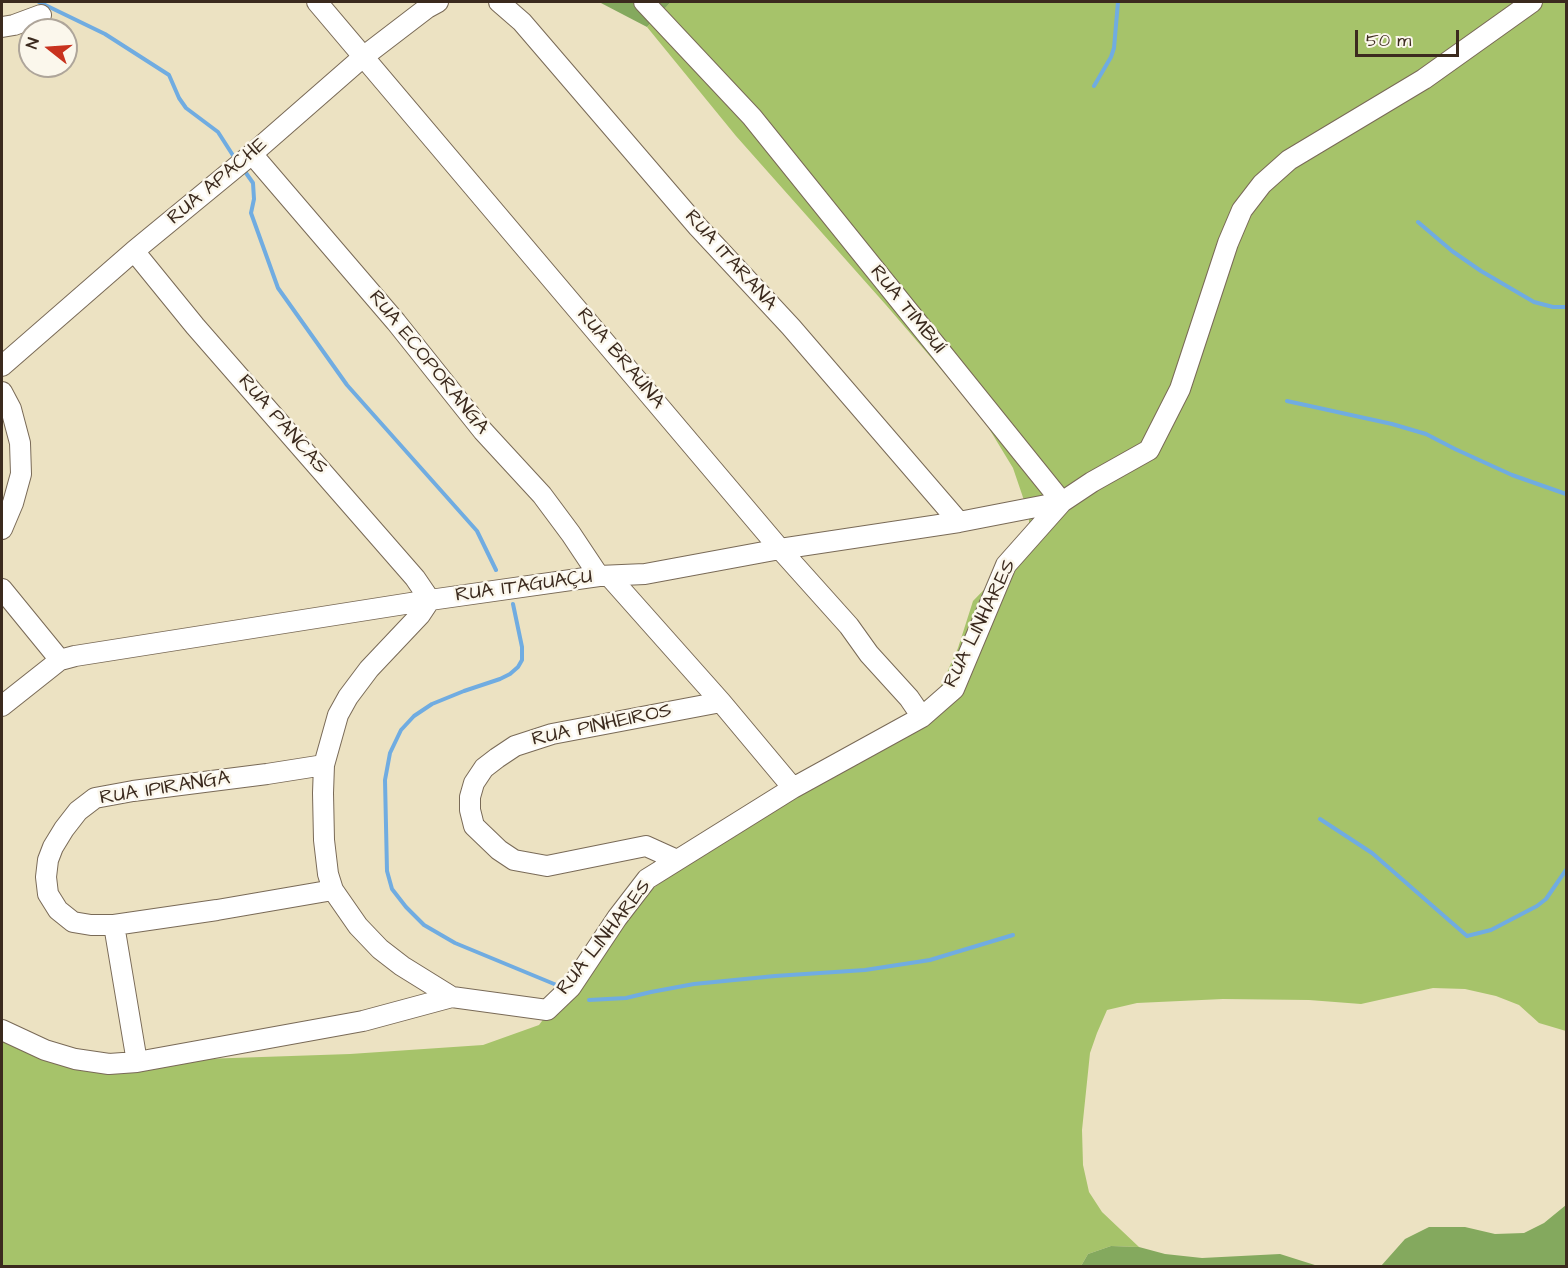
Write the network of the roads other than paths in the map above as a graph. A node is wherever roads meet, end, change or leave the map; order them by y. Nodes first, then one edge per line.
1 (317, 2) edge
2 (438, 2) edge
3 (499, 2) edge
4 (644, 2) edge
5 (1532, 2) edge
6 (41, 15) dead end
7 (2, 27) edge
8 (363, 57) junction
9 (252, 154) junction
10 (134, 251) junction
11 (2, 366) edge
12 (2, 392) edge
13 (1062, 502) junction
14 (959, 522) junction
15 (2, 529) edge
16 (780, 549) junction
17 (604, 576) junction
18 (2, 589) edge
19 (430, 600) junction
20 (60, 660) junction
21 (721, 702) junction
22 (2, 706) edge
23 (922, 717) junction
24 (324, 765) junction
25 (794, 788) junction
26 (676, 860) junction
27 (333, 890) junction
28 (114, 925) junction
29 (452, 997) junction
30 (2, 1030) edge
31 (137, 1062) junction

1 - 8 street, RUA BRAÚNA
2 - 8 street, RUA APACHE
3 - 14 street, RUA ITARANA
4 - 13 street, RUA TIMBUÍ
5 - 13 street
6 - 7 street
8 - 9 street, RUA APACHE
8 - 16 street, RUA BRAÚNA
9 - 10 street, RUA APACHE
9 - 17 street, RUA ECOPORANGA
10 - 11 street, RUA APACHE
10 - 19 street, RUA PANCAS
12 - 15 street
13 - 14 street, RUA ITAGUAÇU
13 - 23 street, RUA LINHARES
14 - 16 street, RUA ITAGUAÇU
16 - 17 street, RUA ITAGUAÇU
16 - 23 street, RUA BRAÚNA
17 - 19 street, RUA ITAGUAÇU
17 - 21 street, RUA ECOPORANGA
18 - 20 street
19 - 20 street, RUA ITAGUAÇU
19 - 24 street
20 - 22 street, RUA ITAGUAÇU
21 - 25 street, RUA ECOPORANGA
21 - 26 street, RUA PINHEIROS
23 - 25 street, RUA LINHARES
24 - 27 street
24 - 28 street, RUA IPIRANGA
25 - 26 street, RUA LINHARES
26 - 29 street, RUA LINHARES
27 - 28 street, RUA IPIRANGA
27 - 29 street
28 - 31 street
29 - 31 street, RUA LINHARES
30 - 31 street, RUA LINHARES

